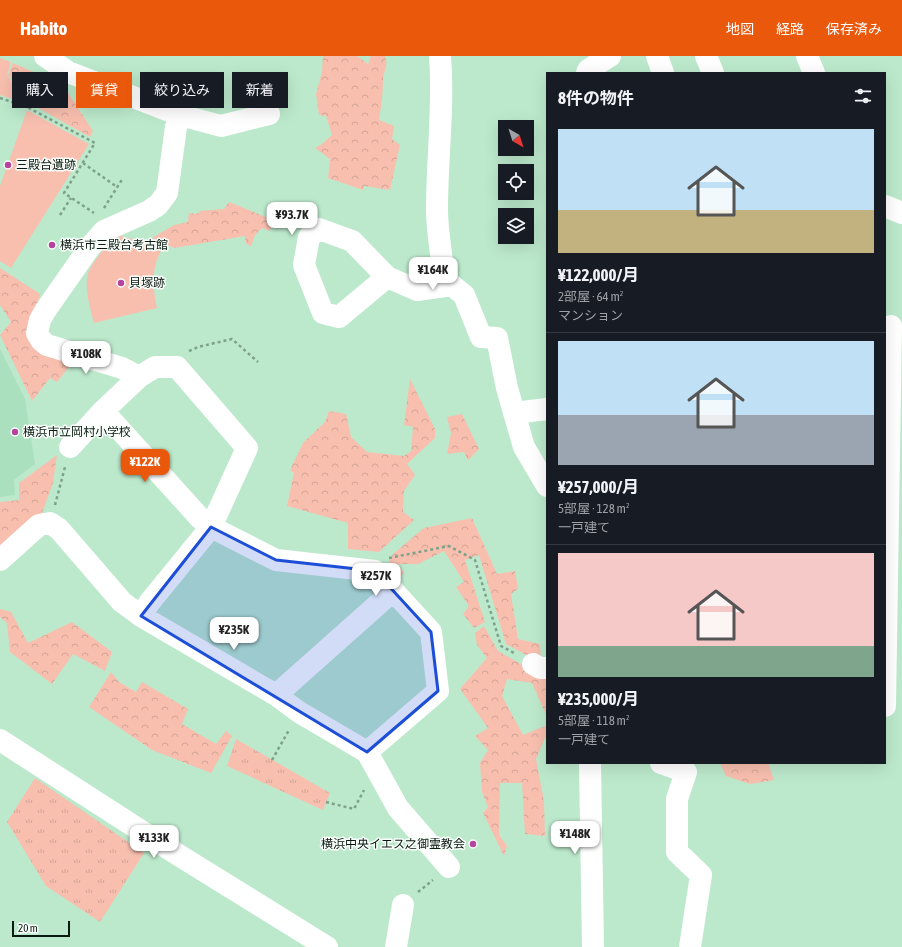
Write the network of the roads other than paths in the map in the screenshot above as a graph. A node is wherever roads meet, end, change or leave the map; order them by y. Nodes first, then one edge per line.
1 (45, 56) edge
2 (440, 56) edge
3 (578, 56) edge
4 (610, 56) edge
5 (657, 56) edge
6 (706, 56) edge
7 (807, 56) edge
8 (585, 72) edge
9 (586, 72) edge
10 (663, 72) edge
11 (713, 72) edge
12 (814, 72) edge
13 (269, 114) dead end
14 (180, 115) junction
15 (886, 206) edge
16 (902, 213) edge
17 (387, 277) dead end
18 (452, 285) junction
19 (893, 324) edge
20 (139, 377) junction
21 (546, 409) edge
22 (103, 411) junction
23 (514, 413) junction
24 (70, 447) road end
25 (546, 484) edge
26 (211, 527) junction
27 (0, 560) edge
28 (393, 591) junction
29 (141, 616) junction
30 (886, 658) edge
31 (276, 695) junction
32 (902, 701) edge
33 (886, 706) edge
34 (0, 740) edge
35 (372, 760) junction
36 (590, 764) edge
37 (664, 764) edge
38 (449, 867) road end
39 (402, 905) road end
40 (327, 947) edge
41 (396, 947) edge
42 (593, 947) edge
43 (690, 947) edge

1 - 14 street
2 - 18 street
3 - 8 street
4 - 9 street
5 - 10 street
6 - 11 street
7 - 12 street
13 - 14 street
14 - 20 street
15 - 16 street
17 - 18 street
18 - 23 street
19 - 30 street
20 - 22 street
20 - 26 street
21 - 23 street
22 - 24 street
22 - 26 street
23 - 25 street
26 - 28 street
26 - 29 street
27 - 29 street
28 - 31 street
28 - 35 street
29 - 31 street
31 - 35 street
32 - 33 street
34 - 40 street
35 - 38 street
36 - 42 street
37 - 43 street
39 - 41 street

